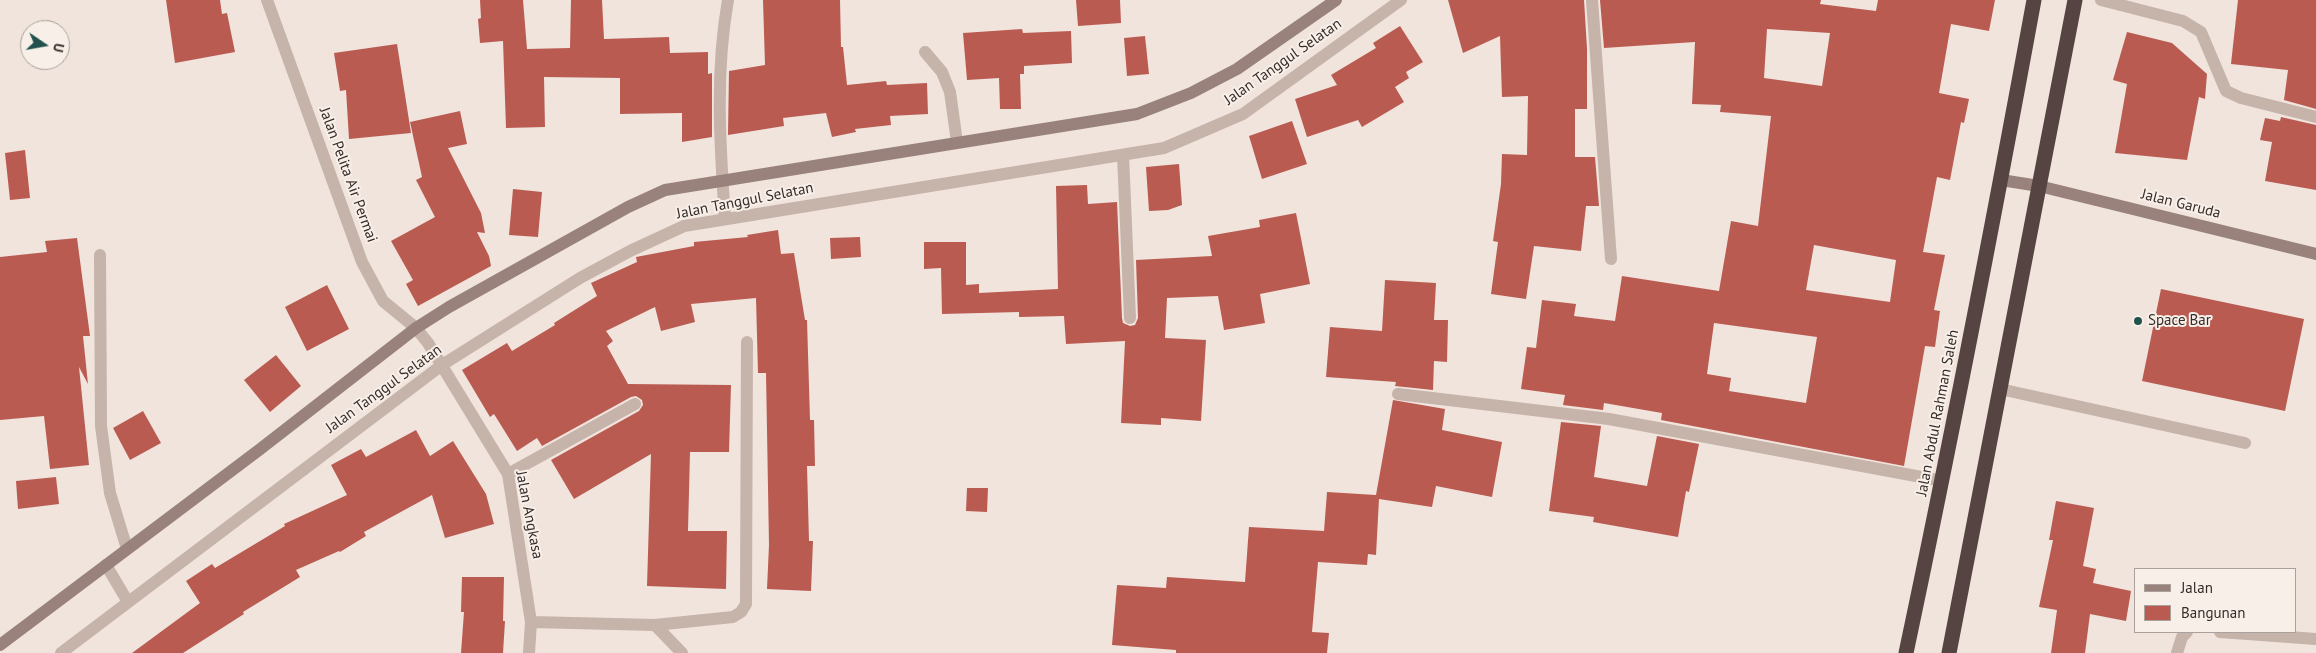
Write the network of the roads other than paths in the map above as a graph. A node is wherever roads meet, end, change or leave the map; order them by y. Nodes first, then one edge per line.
1 (267, 0) edge
2 (728, 0) edge
3 (1336, 0) edge
4 (1401, 0) edge
5 (1592, 0) edge
6 (2034, 0) edge
7 (2076, 0) edge
8 (2101, 0) edge
9 (925, 52) dead end
10 (2316, 117) edge
11 (957, 142) junction
12 (1123, 155) junction
13 (722, 179) junction
14 (2001, 180) junction
15 (2039, 186) junction
16 (725, 219) junction
17 (2316, 254) edge
18 (100, 255) dead end
19 (1611, 259) dead end
20 (1130, 318) dead end
21 (416, 328) junction
22 (747, 342) dead end
23 (428, 343) joint
24 (439, 362) junction
25 (2000, 389) junction
26 (1398, 394) dead end
27 (635, 404) dead end
28 (2245, 443) dead end
29 (508, 474) junction
30 (1943, 481) junction
31 (127, 549) junction
32 (106, 565) junction
33 (128, 602) junction
34 (531, 622) junction
35 (655, 625) junction
36 (2186, 633) edge
37 (2234, 633) edge
38 (2316, 639) edge
39 (0, 645) edge
40 (60, 653) edge
41 (529, 653) edge
42 (682, 653) edge
43 (1906, 653) edge
44 (1949, 653) edge
45 (2177, 653) edge

1 - 21 street, Jalan Pelita Air Permai
2 - 13 street
3 - 11 street, Jalan Tanggul Selatan
4 - 12 street, Jalan Tanggul Selatan
5 - 19 street
6 - 14 highway, Jalan Abdul Rahman Saleh
7 - 15 highway
8 - 10 street
9 - 11 street
11 - 13 street, Jalan Tanggul Selatan
12 - 16 street, Jalan Tanggul Selatan
12 - 20 street
13 - 16 street
13 - 21 street, Jalan Tanggul Selatan
14 - 15 street
14 - 30 highway, Jalan Abdul Rahman Saleh
15 - 17 street, Jalan Garuda
15 - 25 highway
16 - 24 street, Jalan Tanggul Selatan
18 - 31 street
21 - 23 street, Jalan Pelita Air Permai
21 - 31 street, Jalan Tanggul Selatan
22 - 35 street
23 - 24 street, Jalan Angkasa
24 - 29 street, Jalan Angkasa
24 - 33 street, Jalan Tanggul Selatan
25 - 28 street
25 - 44 highway
26 - 30 street
27 - 29 street
29 - 34 street, Jalan Angkasa
30 - 43 highway, Jalan Abdul Rahman Saleh
31 - 32 street, Jalan Tanggul Selatan
32 - 33 street
32 - 39 street, Jalan Tanggul Selatan
33 - 40 street, Jalan Tanggul Selatan
34 - 35 street
34 - 41 street, Jalan Angkasa
35 - 42 street
36 - 45 street
37 - 38 street

